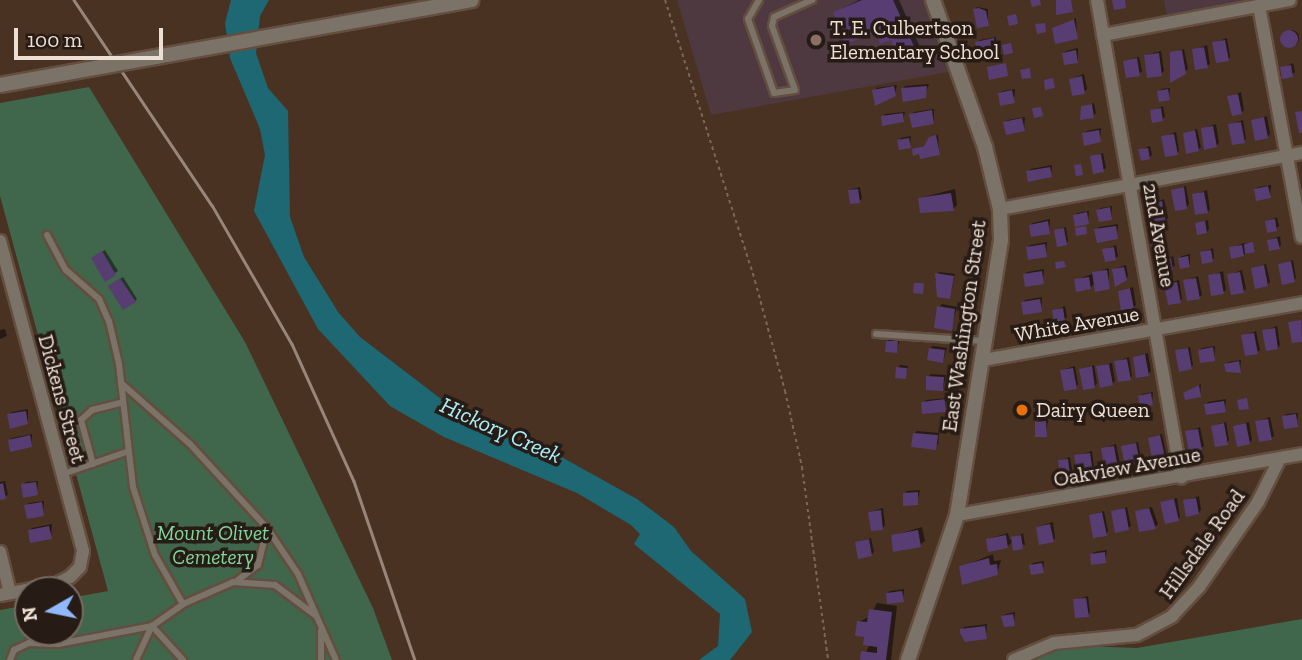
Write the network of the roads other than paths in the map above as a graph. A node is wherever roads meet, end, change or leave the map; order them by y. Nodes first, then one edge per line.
1 (471, 0) edge
2 (759, 0) edge
3 (812, 0) edge
4 (933, 0) edge
5 (1097, 0) edge
6 (1290, 0) edge
7 (1251, 5) edge
8 (1103, 35) junction
9 (0, 85) edge
10 (1302, 153) edge
11 (1288, 155) junction
12 (1130, 182) junction
13 (1000, 209) junction
14 (47, 235) dead end
15 (1302, 237) edge
16 (0, 241) edge
17 (6, 284) edge
18 (1302, 303) edge
19 (1156, 329) junction
20 (876, 334) dead end
21 (986, 341) junction
22 (983, 360) junction
23 (121, 383) junction
24 (121, 402) junction
25 (126, 452) junction
26 (1302, 454) edge
27 (1280, 457) junction
28 (93, 464) junction
29 (63, 474) junction
30 (1181, 478) junction
31 (957, 516) junction
32 (267, 528) junction
33 (0, 552) edge
34 (233, 582) junction
35 (5, 594) edge
36 (183, 604) junction
37 (318, 619) junction
38 (152, 626) junction
39 (10, 660) edge
40 (136, 660) edge
41 (183, 660) edge
42 (321, 660) edge
43 (336, 660) edge
44 (908, 660) edge
45 (1014, 660) edge

1 - 9 street, bridge
2 - 3 lane
4 - 13 street, East Washington Street
5 - 8 street, 2nd Avenue
6 - 7 street
7 - 8 street
7 - 11 street
8 - 12 street, 2nd Avenue
10 - 11 street
11 - 12 street
11 - 15 street
12 - 13 street
12 - 19 street, 2nd Avenue
13 - 21 street, East Washington Street
14 - 23 lane
16 - 17 street, Dickens Street
17 - 29 street, Dickens Street
18 - 19 street, White Avenue
19 - 22 street, White Avenue
19 - 30 street, 2nd Avenue
20 - 21 lane
21 - 22 street, East Washington Street
22 - 31 street, East Washington Street
23 - 24 lane
23 - 32 lane
24 - 25 lane
24 - 28 lane
25 - 28 lane
25 - 36 lane
26 - 27 street, Oakview Avenue
27 - 30 street, Oakview Avenue
27 - 45 street, Hillsdale Road
28 - 29 lane
29 - 35 street, Dickens Street
30 - 31 street, Oakview Avenue
31 - 44 street, East Washington Street
32 - 34 lane
32 - 37 lane
33 - 35 street
34 - 36 lane
34 - 37 lane
36 - 38 lane
37 - 42 lane
37 - 43 lane
38 - 39 lane
38 - 40 lane
38 - 41 lane

